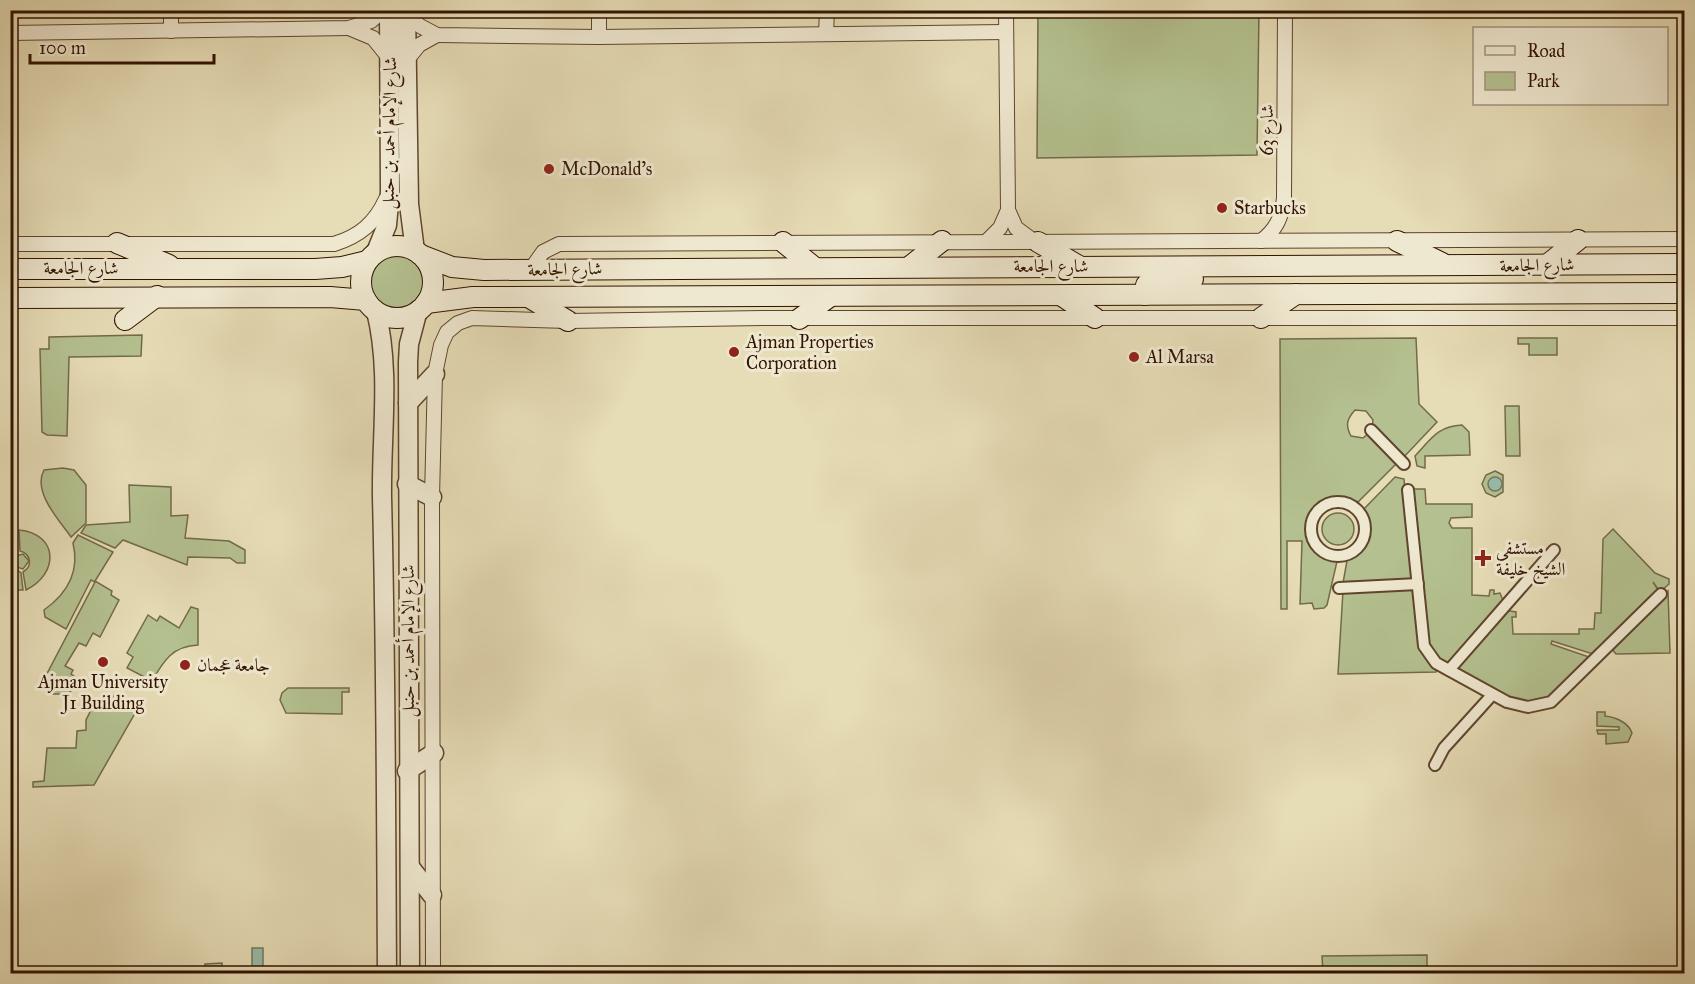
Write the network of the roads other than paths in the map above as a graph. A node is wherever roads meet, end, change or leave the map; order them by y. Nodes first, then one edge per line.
1 (171, 10) edge
2 (382, 10) edge
3 (598, 10) edge
4 (826, 10) edge
5 (1006, 10) edge
6 (1285, 10) edge
7 (400, 12) edge
8 (349, 28) junction
9 (171, 31) junction
10 (1006, 32) junction
11 (10, 33) edge
12 (826, 34) junction
13 (437, 35) junction
14 (599, 37) junction
15 (398, 60) junction
16 (390, 192) junction
17 (1008, 210) junction
18 (1683, 237) edge
19 (1578, 240) junction
20 (987, 241) junction
21 (1261, 241) junction
22 (1397, 241) junction
23 (783, 242) junction
24 (942, 242) junction
25 (1036, 242) junction
26 (117, 243) junction
27 (10, 244) edge
28 (418, 253) junction
29 (372, 257) junction
30 (1444, 264) junction
31 (1548, 264) junction
32 (1684, 264) edge
33 (1079, 266) junction
34 (1238, 266) junction
35 (814, 267) junction
36 (909, 267) junction
37 (177, 268) junction
38 (10, 269) edge
39 (531, 269) junction
40 (1684, 293) edge
41 (1296, 294) junction
42 (1145, 295) junction
43 (157, 296) junction
44 (527, 296) junction
45 (1062, 296) junction
46 (10, 298) edge
47 (828, 298) junction
48 (371, 306) junction
49 (422, 306) junction
50 (1095, 318) junction
51 (1262, 318) junction
52 (1684, 318) edge
53 (799, 319) junction
54 (124, 320) dead end
55 (568, 321) junction
56 (435, 374) junction
57 (408, 403) junction
58 (1371, 430) dead end
59 (1404, 464) dead end
60 (407, 484) junction
61 (1408, 490) dead end
62 (432, 497) junction
63 (1362, 541) joint
64 (1554, 550) dead end
65 (1418, 584) junction
66 (1339, 588) dead end
67 (1661, 594) dead end
68 (1449, 670) junction
69 (1492, 695) junction
70 (434, 753) junction
71 (1435, 765) dead end
72 (407, 771) junction
73 (410, 867) junction
74 (432, 895) junction
75 (387, 974) edge
76 (410, 974) edge
77 (433, 974) edge

1 - 9 street
2 - 8 street
3 - 14 street
4 - 12 street
5 - 10 street
6 - 21 street, شارع 63
7 - 13 street
7 - 15 street, شارع الإمام أحمد بن حنبل
8 - 9 street
8 - 15 street
9 - 11 street
10 - 12 street
10 - 17 street
12 - 14 street
13 - 14 street
13 - 15 street
15 - 16 street, شارع الإمام أحمد بن حنبل
15 - 28 street, شارع الإمام أحمد بن حنبل
16 - 26 street
16 - 29 street, شارع الإمام أحمد بن حنبل
17 - 20 street
17 - 25 street
18 - 19 street
19 - 22 street
19 - 31 main road
20 - 24 street
20 - 25 street
21 - 22 street
21 - 25 street
22 - 30 main road
23 - 24 street
23 - 35 main road
23 - 39 street
24 - 36 main road
25 - 33 main road
26 - 27 street
26 - 37 main road
28 - 29 main road
28 - 39 main road, شارع الجامعة
28 - 49 main road
29 - 37 main road, شارع الجامعة
29 - 48 main road
30 - 31 main road, شارع الجامعة
30 - 34 main road, شارع الجامعة
31 - 32 main road, شارع الجامعة
33 - 34 main road, شارع الجامعة
33 - 36 main road, شارع الجامعة
34 - 42 main road
35 - 36 main road, شارع الجامعة
35 - 39 main road, شارع الجامعة
37 - 38 main road, شارع الجامعة
40 - 41 main road, شارع الجامعة
41 - 42 main road, شارع الجامعة
41 - 51 main road
42 - 45 main road, شارع الجامعة
43 - 46 main road, شارع الجامعة
43 - 48 main road, شارع الجامعة
43 - 54 main road
44 - 47 main road, شارع الجامعة
44 - 49 main road, شارع الجامعة
44 - 55 main road
45 - 47 main road, شارع الجامعة
45 - 50 main road
47 - 53 main road
48 - 49 main road
48 - 75 street, شارع الإمام أحمد بن حنبل
49 - 57 street, شارع الإمام أحمد بن حنبل
50 - 51 street
50 - 53 street
51 - 52 street
53 - 55 street
55 - 56 street
56 - 57 street
56 - 62 street
57 - 60 street, شارع الإمام أحمد بن حنبل
58 - 59 street
60 - 62 street
60 - 72 street, شارع الإمام أحمد بن حنبل
61 - 65 street
62 - 70 street
63 - 63 street
64 - 68 street
65 - 66 street
65 - 68 street
67 - 69 street
68 - 69 street
69 - 71 street
70 - 72 street
70 - 74 street
72 - 73 street, شارع الإمام أحمد بن حنبل
73 - 74 street
73 - 76 street, شارع الإمام أحمد بن حنبل
74 - 77 street

